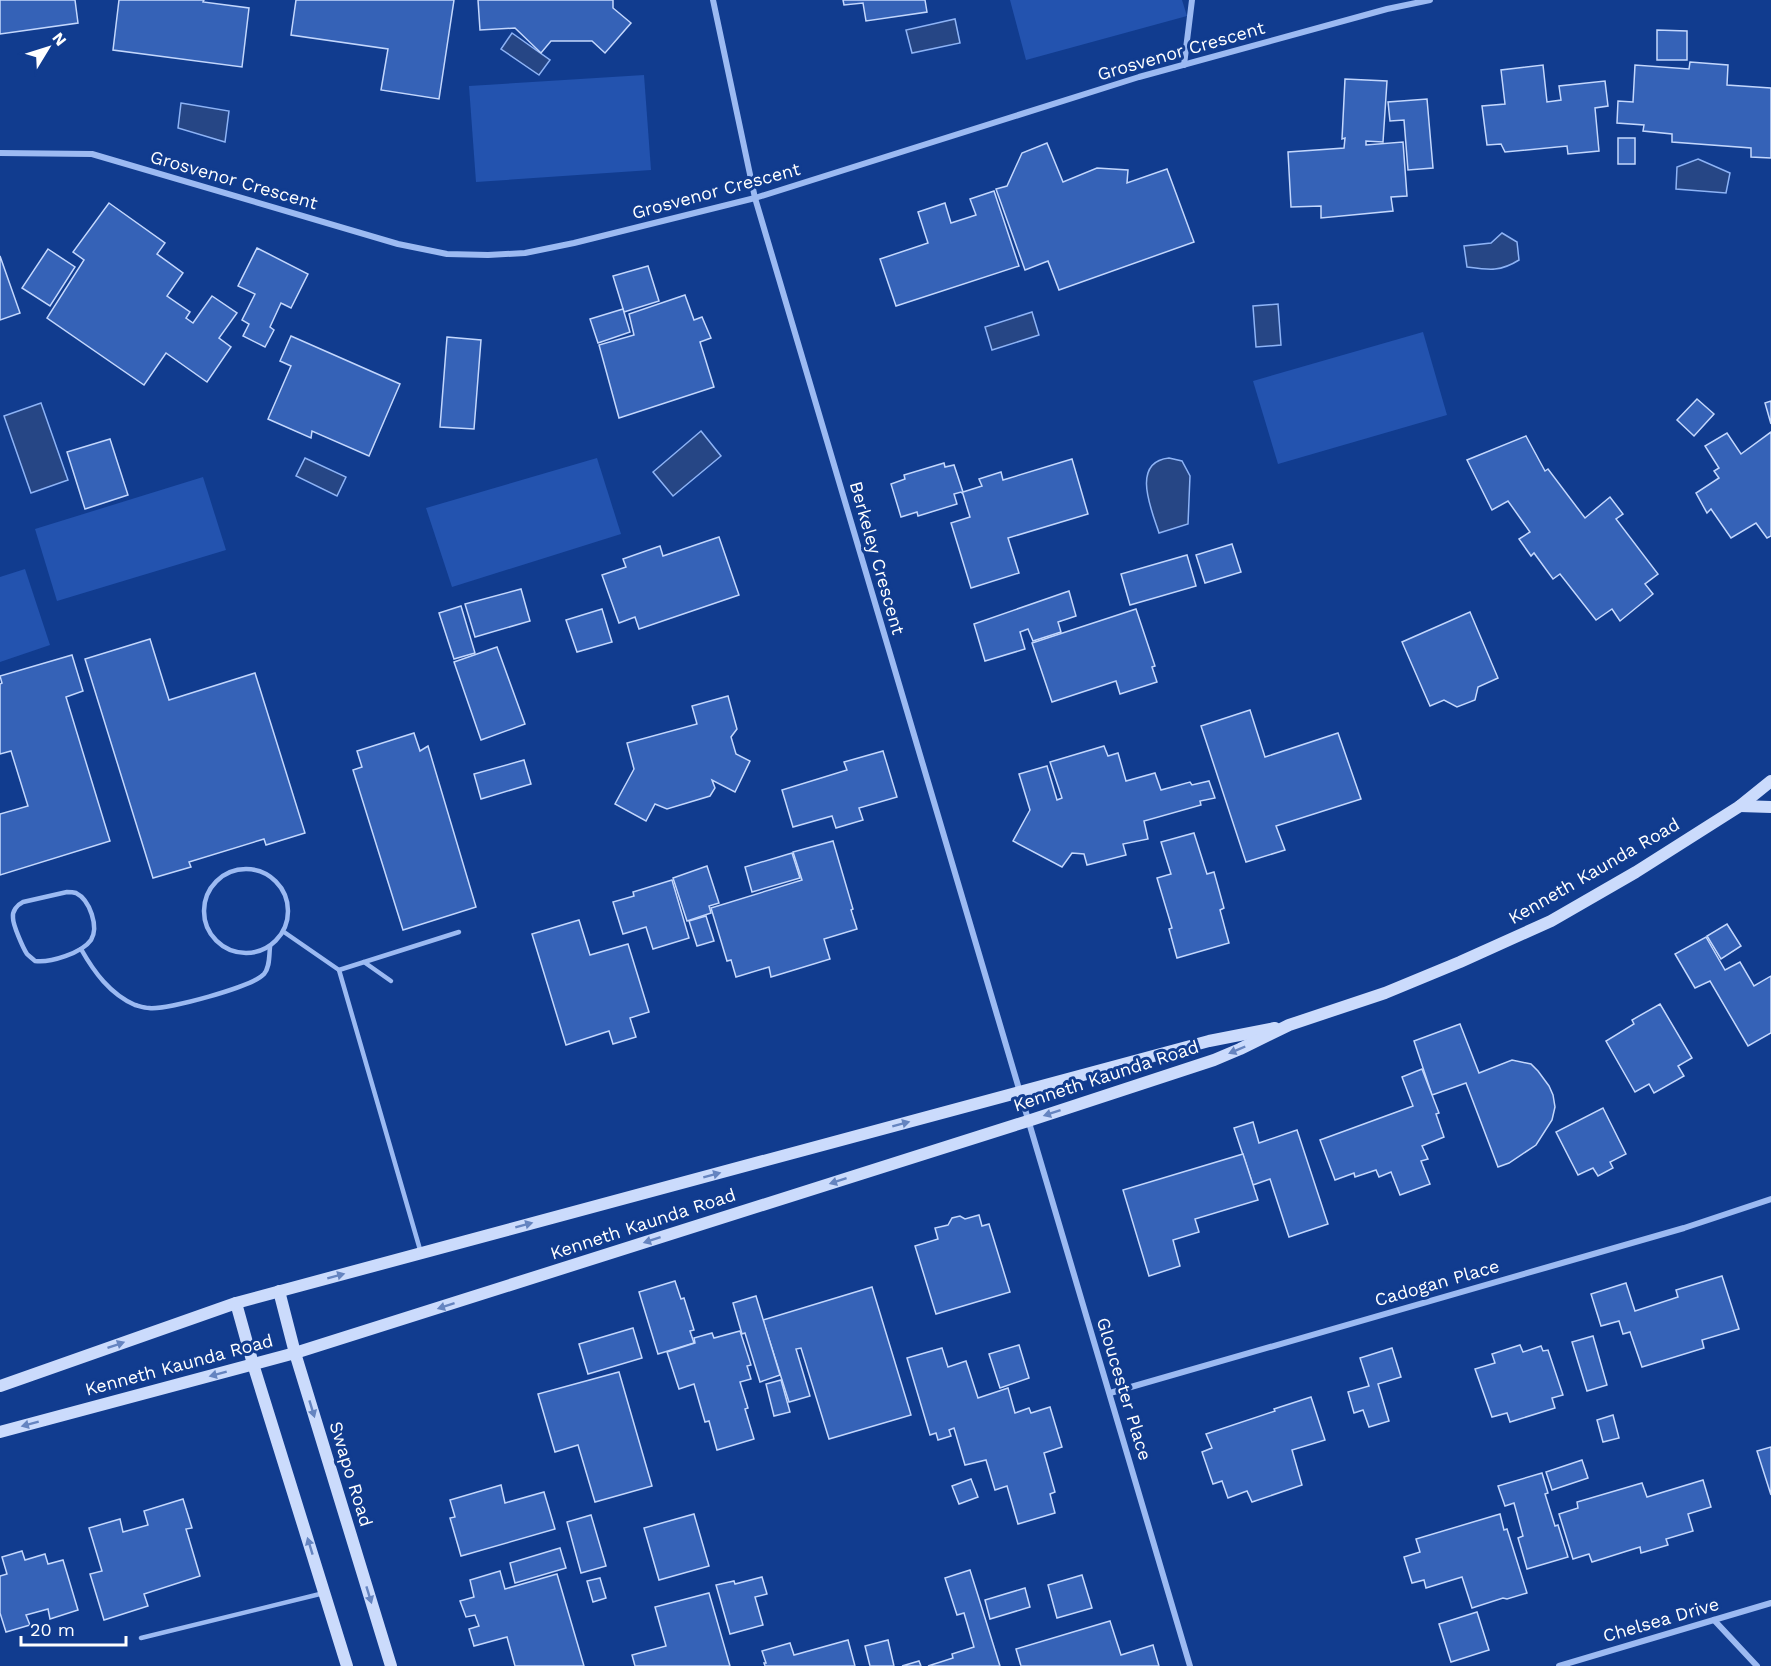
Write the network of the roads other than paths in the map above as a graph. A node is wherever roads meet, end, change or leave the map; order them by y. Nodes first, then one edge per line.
1 (713, 0) edge
2 (1192, 0) edge
3 (1430, 0) edge
4 (1184, 65) junction
5 (0, 153) edge
6 (756, 198) junction
7 (1771, 781) edge
8 (1740, 806) junction
9 (1771, 807) edge
10 (284, 932) junction
11 (459, 932) dead end
12 (270, 947) junction
13 (81, 949) junction
14 (363, 962) junction
15 (339, 970) junction
16 (391, 981) dead end
17 (1289, 1025) junction
18 (1019, 1092) junction
19 (1028, 1121) junction
20 (1771, 1199) edge
21 (421, 1253) junction
22 (279, 1291) junction
23 (236, 1303) junction
24 (295, 1353) junction
25 (253, 1364) junction
26 (0, 1386) edge
27 (1110, 1393) junction
28 (0, 1432) edge
29 (324, 1593) junction
30 (1771, 1603) edge
31 (1714, 1620) junction
32 (141, 1638) dead end
33 (347, 1666) edge
34 (391, 1666) edge
35 (1190, 1666) edge
36 (1559, 1666) edge
37 (1756, 1666) edge

1 - 6 street, Berkeley Crescent
2 - 4 street
3 - 4 street, Grosvenor Crescent
4 - 6 street, Grosvenor Crescent
5 - 6 street, Grosvenor Crescent
6 - 18 street, Berkeley Crescent
7 - 8 main road, Kenneth Kaunda Road
8 - 9 main road
8 - 17 main road, Kenneth Kaunda Road
10 - 12 lane
10 - 12 lane
10 - 15 lane
11 - 14 lane
12 - 13 lane
13 - 13 lane
14 - 15 lane
14 - 16 lane
15 - 21 lane
17 - 18 main road, Kenneth Kaunda Road
17 -> 19 main road, Kenneth Kaunda Road
18 - 19 street, Berkeley Crescent
21 -> 18 main road, Kenneth Kaunda Road
19 -> 24 main road, Kenneth Kaunda Road
19 - 27 street, Gloucester Place
20 - 27 street, Cadogan Place
22 -> 21 main road, Kenneth Kaunda Road
22 - 23 main road, Kenneth Kaunda Road
22 - 24 main road, Swapo Road
23 - 25 main road
26 -> 23 main road, Kenneth Kaunda Road
24 - 25 main road, Kenneth Kaunda Road
24 -> 34 main road, Swapo Road
25 -> 28 main road, Kenneth Kaunda Road
29 -> 25 main road
27 - 35 street, Gloucester Place
29 - 32 lane
29 - 33 main road
30 - 31 street, Chelsea Drive
31 - 36 street, Chelsea Drive
31 - 37 street

